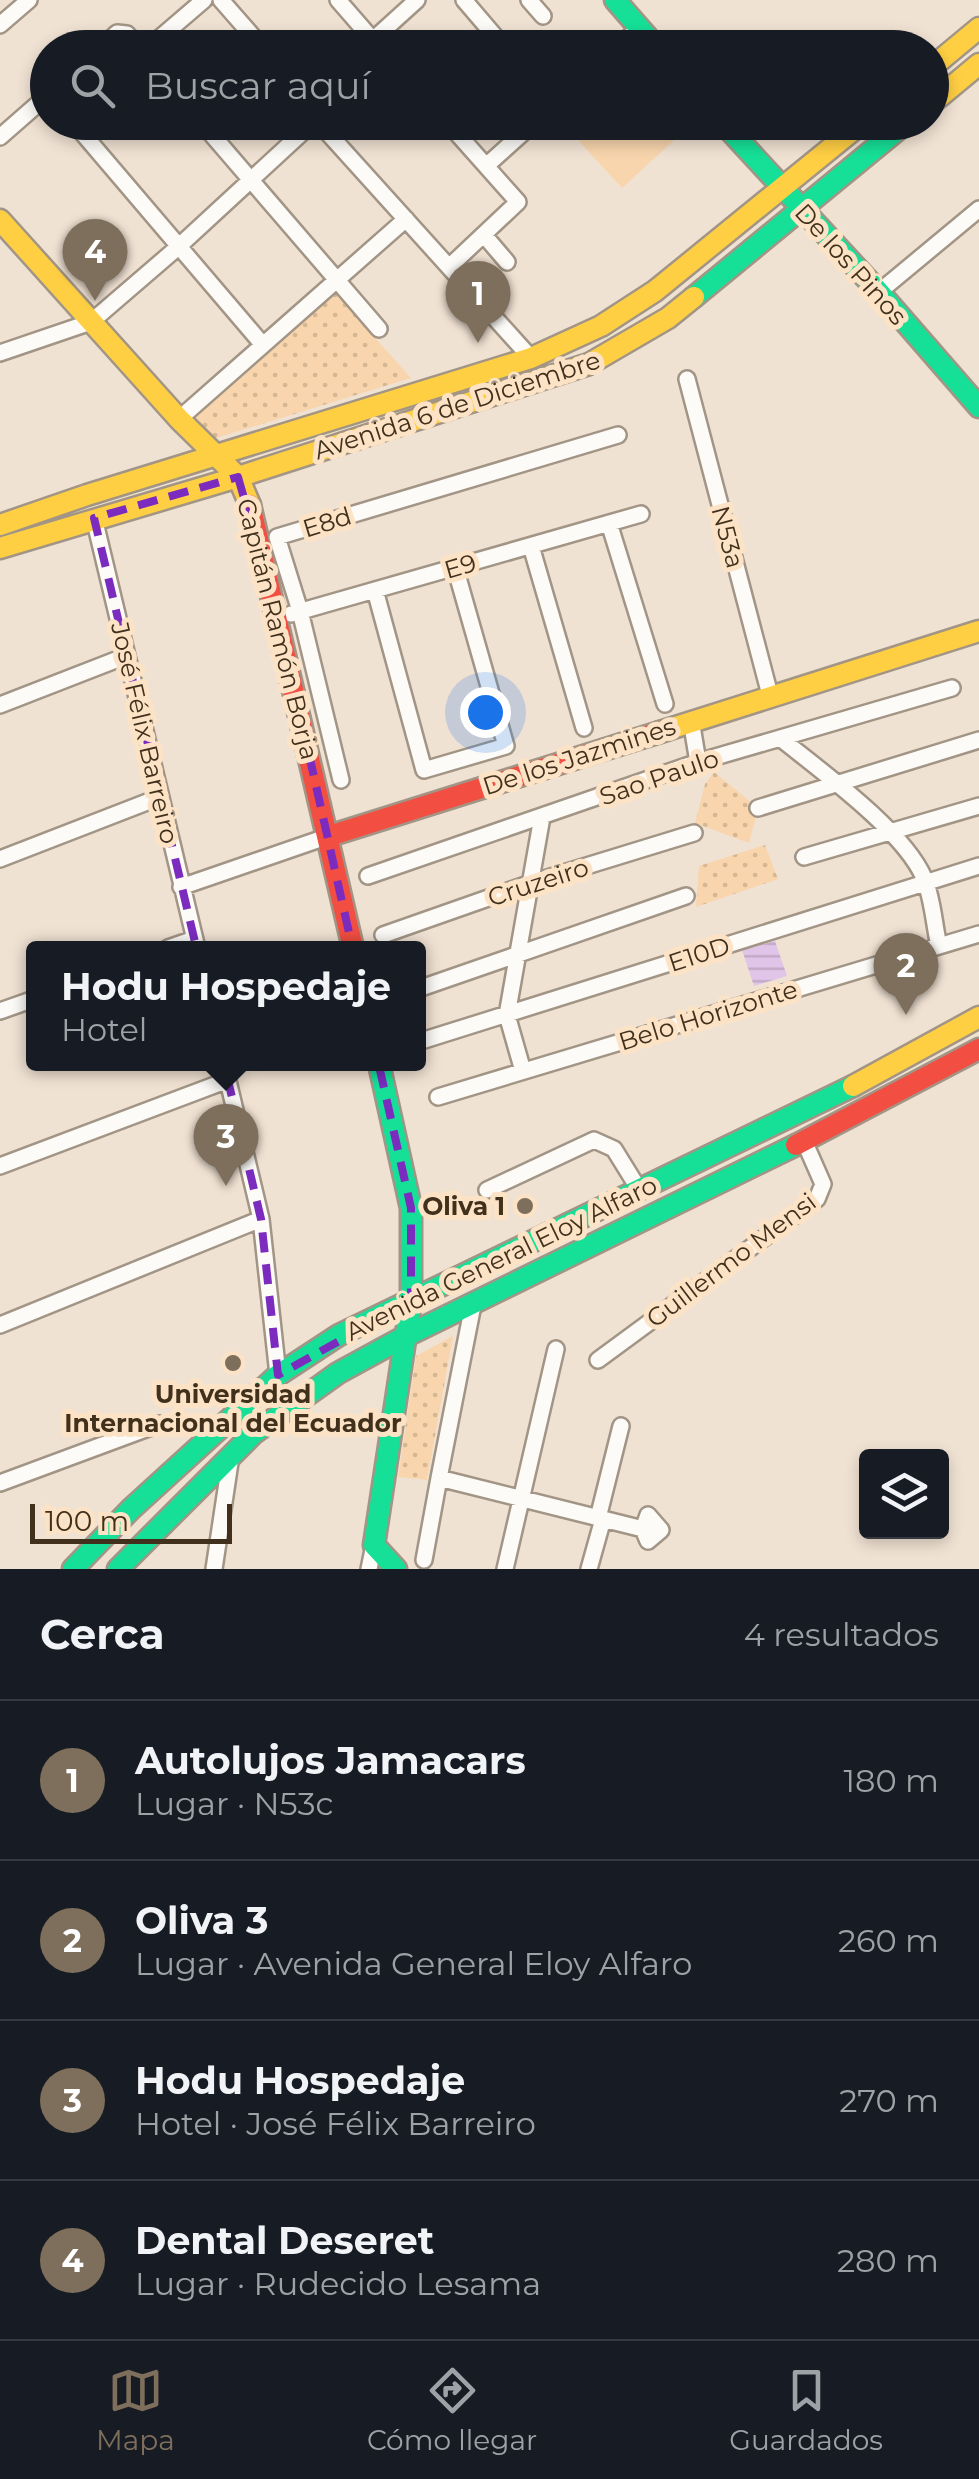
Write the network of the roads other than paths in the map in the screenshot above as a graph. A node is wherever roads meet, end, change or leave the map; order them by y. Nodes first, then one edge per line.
1 (29, 0) edge
2 (204, 0) edge
3 (221, 0) edge
4 (338, 0) edge
5 (418, 0) edge
6 (464, 0) edge
7 (529, 0) edge
8 (615, 0) edge
9 (543, 16) dead end
10 (0, 25) edge
11 (639, 28) edge
12 (979, 28) edge
13 (169, 30) edge
14 (247, 30) edge
15 (361, 30) edge
16 (387, 30) edge
17 (490, 30) edge
18 (949, 53) edge
19 (979, 64) edge
20 (949, 89) edge
21 (30, 111) edge
22 (0, 137) edge
23 (88, 140) edge
24 (216, 140) edge
25 (294, 140) edge
26 (334, 140) edge
27 (463, 140) edge
28 (515, 140) edge
29 (738, 140) edge
30 (842, 140) edge
31 (886, 140) edge
32 (486, 166) junction
33 (249, 181) junction
34 (781, 189) junction
35 (804, 209) junction
36 (979, 209) edge
37 (406, 219) junction
38 (0, 220) edge
39 (484, 235) junction
40 (178, 248) junction
41 (507, 262) dead end
42 (449, 267) junction
43 (336, 282) junction
44 (879, 292) junction
45 (91, 322) junction
46 (379, 329) dead end
47 (263, 345) junction
48 (0, 353) edge
49 (531, 358) junction
50 (687, 378) dead end
51 (979, 407) edge
52 (179, 419) junction
53 (618, 435) dead end
54 (216, 456) junction
55 (238, 477) junction
56 (641, 514) dead end
57 (94, 518) junction
58 (609, 524) junction
59 (0, 525) edge
60 (531, 546) junction
61 (0, 548) edge
62 (455, 567) junction
63 (374, 590) junction
64 (300, 611) junction
65 (278, 618) junction
66 (979, 631) edge
67 (126, 656) junction
68 (952, 688) dead end
69 (770, 695) junction
70 (0, 704) edge
71 (665, 704) dead end
72 (691, 720) junction
73 (584, 728) dead end
74 (780, 738) junction
75 (979, 740) edge
76 (698, 762) junction
77 (341, 780) dead end
78 (838, 786) junction
79 (160, 797) junction
80 (979, 806) edge
81 (758, 808) dead end
82 (542, 818) junction
83 (888, 832) junction
84 (694, 833) dead end
85 (329, 836) junction
86 (804, 857) dead end
87 (0, 859) edge
88 (979, 866) edge
89 (368, 876) dead end
90 (926, 882) junction
91 (531, 884) junction
92 (182, 888) junction
93 (686, 896) dead end
94 (979, 934) edge
95 (383, 935) dead end
96 (194, 941) edge
97 (352, 941) edge
98 (939, 946) junction
99 (516, 955) junction
100 (426, 987) edge
101 (26, 1002) edge
102 (0, 1011) edge
103 (506, 1015) junction
104 (979, 1017) edge
105 (426, 1040) edge
106 (979, 1049) edge
107 (226, 1071) edge
108 (381, 1071) edge
109 (523, 1071) junction
110 (228, 1080) junction
111 (438, 1097) dead end
112 (805, 1143) junction
113 (0, 1166) edge
114 (487, 1190) dead end
115 (640, 1190) junction
116 (261, 1220) junction
117 (411, 1301) junction
118 (473, 1305) junction
119 (0, 1325) edge
120 (405, 1334) junction
121 (556, 1349) dead end
122 (598, 1360) dead end
123 (278, 1375) junction
124 (160, 1424) dead end
125 (621, 1426) dead end
126 (230, 1456) junction
127 (439, 1478) junction
128 (0, 1483) edge
129 (522, 1499) junction
130 (600, 1519) junction
131 (643, 1529) dead end
132 (374, 1544) junction
133 (424, 1560) dead end
134 (74, 1569) edge
135 (118, 1569) edge
136 (214, 1569) edge
137 (368, 1569) edge
138 (396, 1569) edge
139 (504, 1569) edge
140 (590, 1569) edge

1 - 10 street
2 - 13 street
3 - 14 street
4 - 15 street
5 - 16 street
6 - 17 street
7 - 9 street
8 - 11 main road
12 - 18 main road
19 - 20 main road
21 - 22 street
23 - 40 street
24 - 33 street
25 - 33 street
26 - 37 street
27 - 32 street
28 - 32 street
29 - 34 main road, De los Pinos
30 - 34 main road, Avenida 6 de Diciembre
31 - 35 main road, Avenida 6 de Diciembre
32 - 39 street
33 - 40 street
33 - 43 street
34 - 35 main road, De los Pinos
34 - 49 main road, Avenida 6 de Diciembre
35 - 44 main road, De los Pinos
35 - 55 main road, Avenida 6 de Diciembre
36 - 44 street
37 - 42 street
37 - 43 street
38 - 45 main road, Capitán Ramón Borja
39 - 41 street
39 - 42 street
40 - 45 street
40 - 47 street
42 - 49 street
43 - 46 street
43 - 47 street
44 - 51 main road, De los Pinos
45 - 48 street
45 - 52 main road, Capitán Ramón Borja
47 - 52 street
49 - 54 main road, Avenida 6 de Diciembre
50 - 69 street, N53a
52 - 54 main road, Capitán Ramón Borja
53 - 64 street, E8d
54 - 55 main road, Capitán Ramón Borja
54 - 59 main road, Avenida 6 de Diciembre
55 - 57 main road, Avenida 6 de Diciembre
55 - 65 main road, Capitán Ramón Borja
56 - 58 street, E9
57 - 61 main road, Avenida 6 de Diciembre
57 - 67 street, José Félix Barreiro
58 - 60 street, E9
58 - 71 street
60 - 62 street, E9
60 - 73 street
62 - 63 street, E9
62 - 63 street
63 - 64 street, E9
64 - 65 street, E9
64 - 77 street, E8d
65 - 85 main road, Capitán Ramón Borja
66 - 69 main road, De los Jazmines
67 - 70 street
67 - 79 street, José Félix Barreiro
68 - 74 street, Sao Paulo
69 - 72 main road, De los Jazmines
72 - 76 street
72 - 85 main road, De los Jazmines
74 - 76 street, Sao Paulo
74 - 78 street
75 - 78 street
76 - 82 street, Sao Paulo
78 - 81 street
78 - 83 street
79 - 87 street
79 - 92 street, José Félix Barreiro
80 - 83 street
82 - 89 street, Sao Paulo
82 - 91 street
83 - 86 street
83 - 90 street
84 - 91 street, Cruzeiro
85 - 92 street, De los Jazmines
85 - 97 main road, Capitán Ramón Borja
88 - 90 street, E10D
90 - 98 street
90 - 103 street, E10D
91 - 95 street, Cruzeiro
91 - 99 street
92 - 96 street, José Félix Barreiro
93 - 99 street
94 - 98 street, Belo Horizonte
98 - 109 street, Belo Horizonte
99 - 100 street
99 - 103 street
101 - 102 street
103 - 105 street, E10D
103 - 109 street
104 - 115 main road, Avenida General Eloy Alfaro
106 - 112 main road, Avenida General Eloy Alfaro
107 - 110 street
108 - 117 main road
109 - 111 street, Belo Horizonte
110 - 113 street
110 - 116 street
112 - 118 main road, Avenida General Eloy Alfaro
112 - 122 street, Guillermo Mensi
114 - 115 street
115 - 117 main road, Avenida General Eloy Alfaro
116 - 119 street
116 - 123 street
117 - 120 main road
117 - 123 main road, Avenida General Eloy Alfaro
118 - 120 main road, Avenida General Eloy Alfaro
118 - 127 street
120 - 126 main road, Avenida General Eloy Alfaro
120 - 132 main road
121 - 129 street
123 - 134 main road, Avenida General Eloy Alfaro
124 - 128 street
125 - 130 street
126 - 135 main road, Avenida General Eloy Alfaro
126 - 136 street
127 - 129 street
127 - 133 street
129 - 130 street
129 - 139 street
130 - 131 street
130 - 140 street
132 - 137 street
132 - 138 main road

